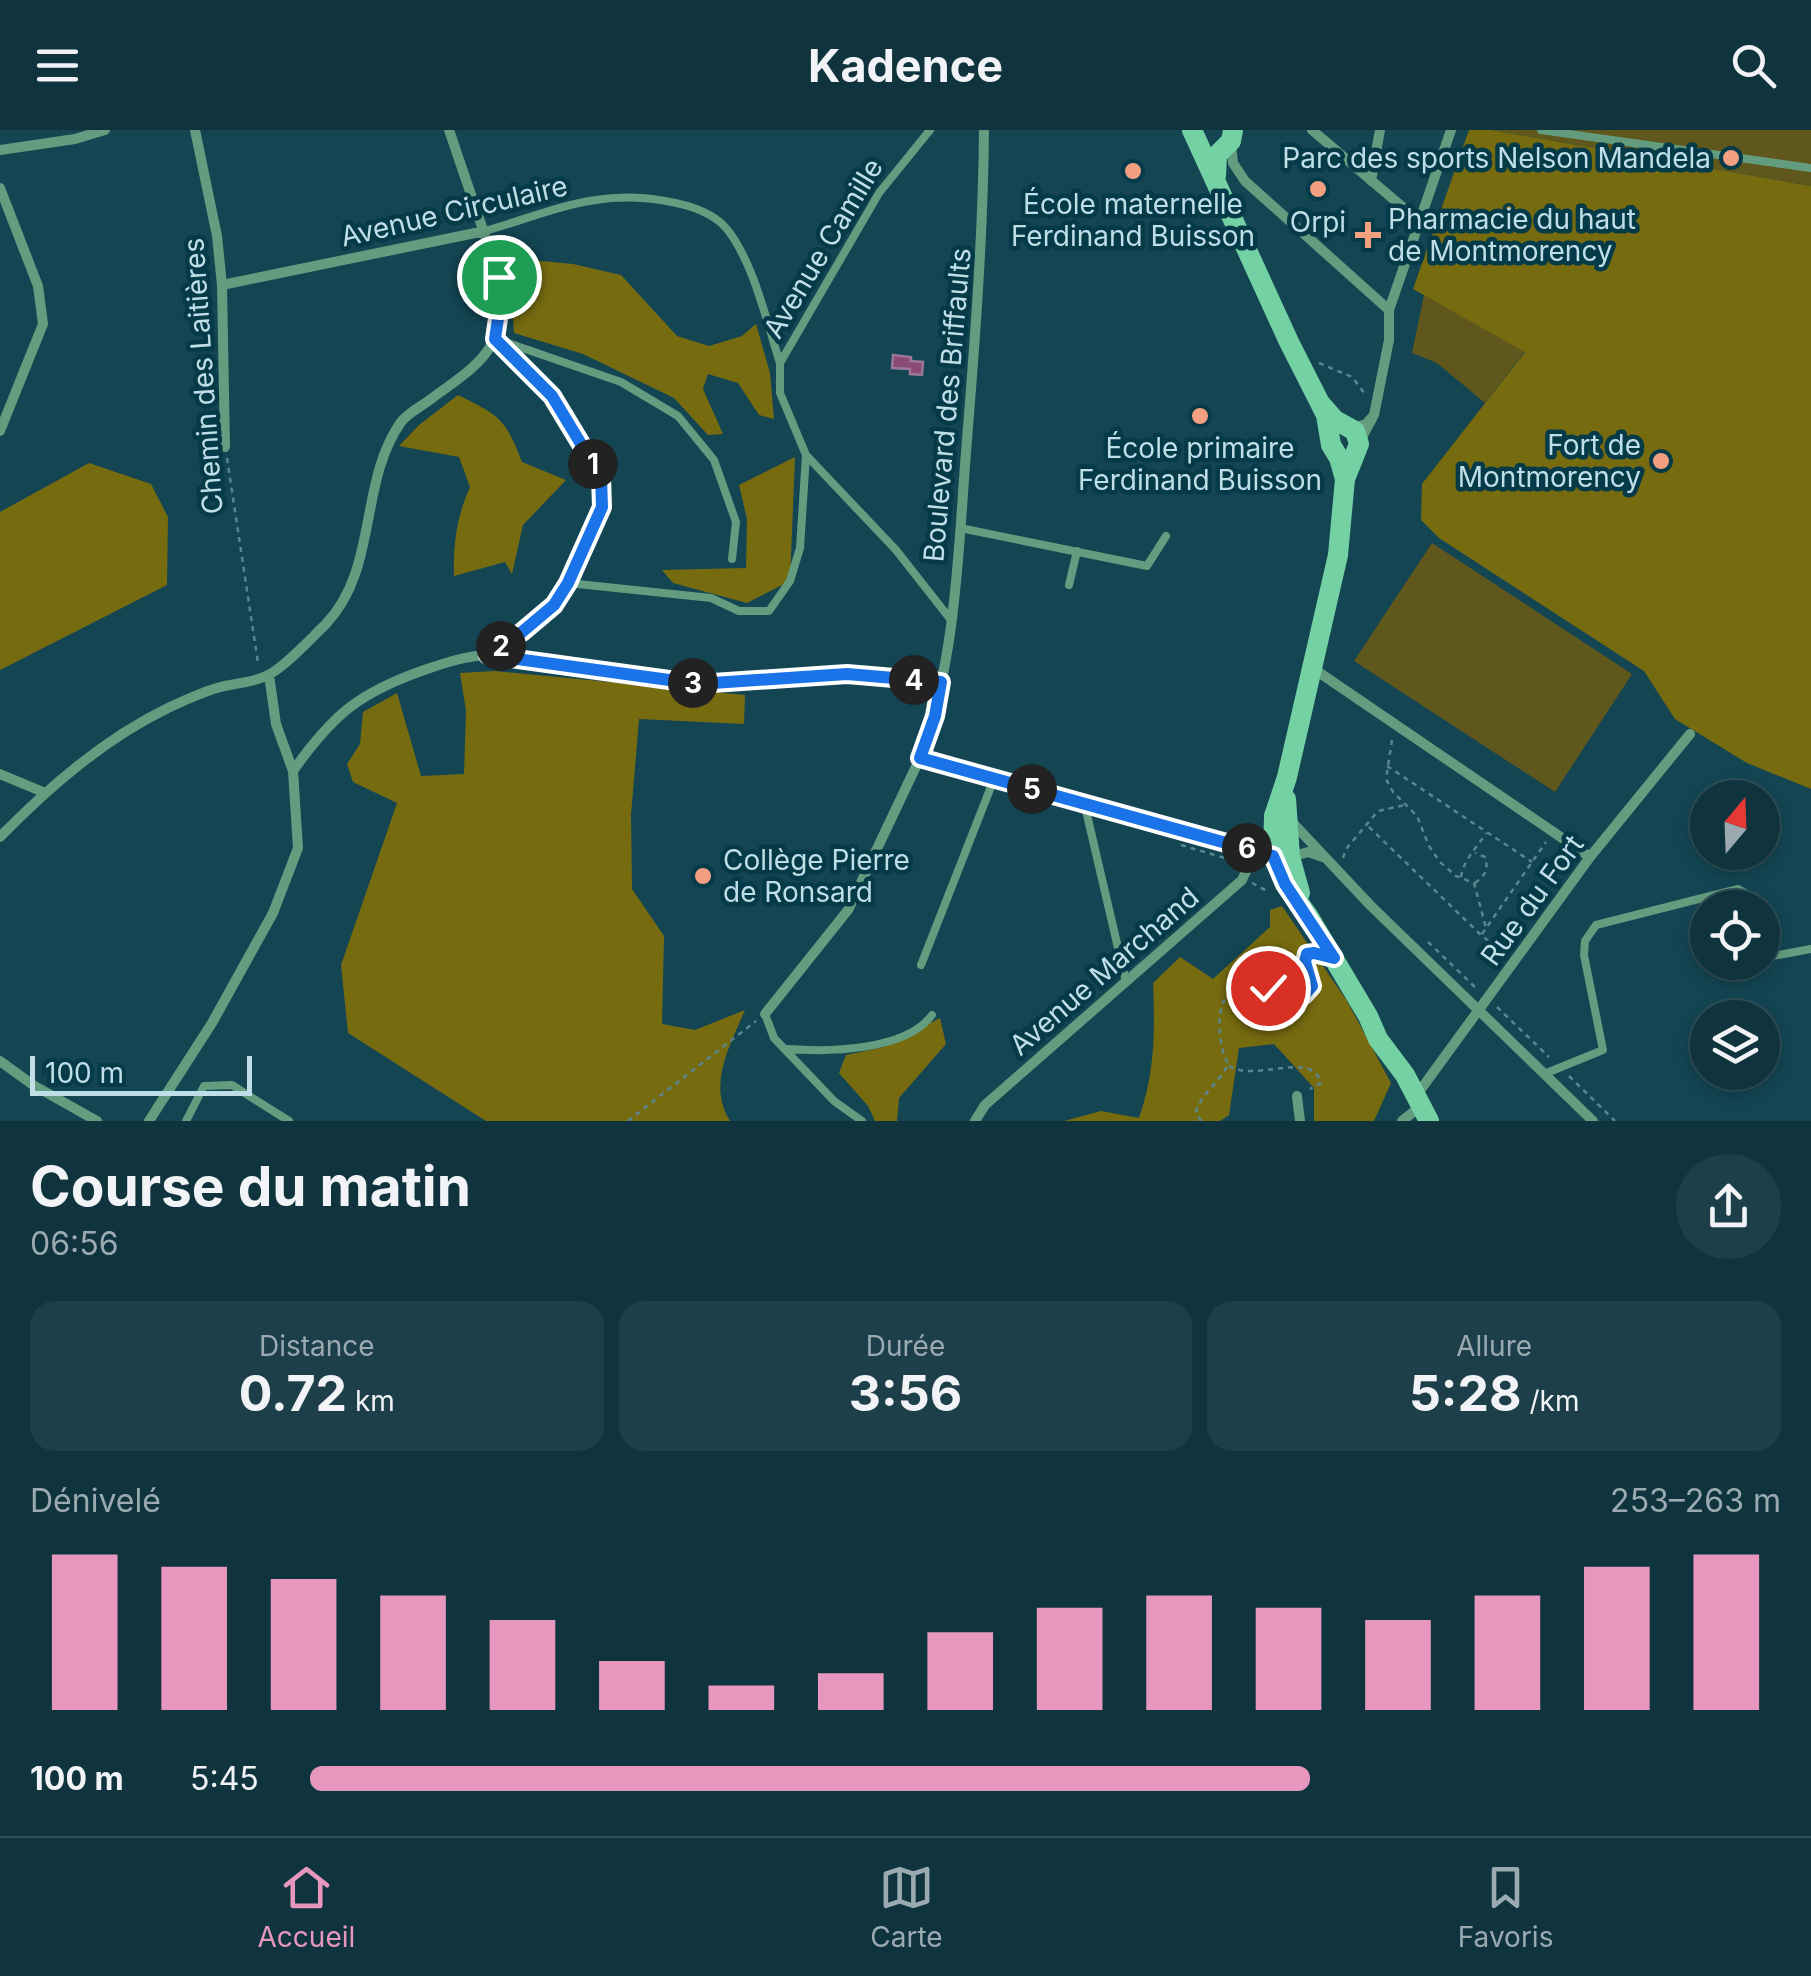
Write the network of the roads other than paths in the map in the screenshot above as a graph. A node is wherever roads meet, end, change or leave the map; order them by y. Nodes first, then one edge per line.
1 (105, 130) edge
2 (195, 130) edge
3 (450, 130) edge
4 (930, 130) edge
5 (984, 130) edge
6 (1312, 130) edge
7 (1380, 130) edge
8 (1451, 130) edge
9 (1541, 130) edge
10 (1216, 140) edge
11 (0, 150) edge
12 (1811, 168) edge
13 (1371, 181) junction
14 (0, 188) edge
15 (1418, 221) junction
16 (485, 231) junction
17 (222, 285) junction
18 (1389, 310) junction
19 (495, 339) junction
20 (780, 362) junction
21 (0, 431) edge
22 (1347, 440) junction
23 (225, 447) road end
24 (806, 454) junction
25 (960, 528) junction
26 (1166, 536) dead end
27 (1077, 551) junction
28 (732, 559) dead end
29 (1069, 586) dead end
30 (951, 620) junction
31 (1311, 667) junction
32 (268, 676) junction
33 (941, 682) junction
34 (1690, 734) dead end
35 (917, 764) junction
36 (293, 772) junction
37 (0, 774) edge
38 (1287, 777) junction
39 (994, 779) junction
40 (43, 792) junction
41 (1084, 802) junction
42 (1287, 816) junction
43 (0, 837) edge
44 (1312, 844) junction
45 (1276, 850) junction
46 (1329, 855) junction
47 (1590, 858) junction
48 (1690, 902) edge
49 (1309, 916) junction
50 (1811, 949) edge
51 (1780, 955) edge
52 (921, 964) dead end
53 (1126, 982) junction
54 (1480, 1010) junction
55 (766, 1014) joint
56 (932, 1015) dead end
57 (788, 1050) junction
58 (0, 1060) edge
59 (1544, 1074) junction
60 (1297, 1096) road end
61 (1423, 1106) edge
62 (97, 1121) edge
63 (149, 1121) edge
64 (186, 1121) edge
65 (289, 1121) edge
66 (862, 1121) edge
67 (975, 1121) edge
68 (1300, 1121) edge
69 (1402, 1121) edge
70 (1593, 1121) edge

1 - 11 street
2 - 17 street, Chemin des Laitières
3 - 16 street
4 - 20 lane, Avenue Camille
5 - 25 street, Boulevard des Briffaults
6 - 13 street
7 - 13 street
8 - 15 street
9 - 12 lane
10 - 18 street
10 - 22 main road
13 - 15 street
14 - 21 street
15 - 18 street
16 - 17 street, Avenue Circulaire
16 - 19 street
16 - 20 lane, Avenue Circulaire
17 - 23 street, Chemin des Laitières
18 - 22 street
19 - 24 lane
19 - 28 lane
19 - 32 street
20 - 24 lane, Avenue Camille
22 - 31 main road
24 - 30 lane
25 - 27 lane
25 - 30 street, Boulevard des Briffaults
26 - 27 lane
27 - 29 lane
30 - 33 street, Boulevard des Briffaults
31 - 38 main road
31 - 47 street
32 - 36 street
32 - 40 street
33 - 35 street, Boulevard des Briffaults
33 - 36 street
34 - 47 street, Rue du Fort
35 - 39 street
35 - 55 street, Boulevard des Briffaults
36 - 63 street
37 - 40 street
38 - 42 main road
38 - 45 main road
39 - 41 street
39 - 52 lane
40 - 43 street
41 - 45 street
41 - 53 lane
42 - 44 street
42 - 45 main road
44 - 45 street
44 - 46 street
45 - 46 street
45 - 49 main road
45 - 49 main road
45 - 53 street, Avenue Marchand
46 - 54 street
47 - 54 street, Rue du Fort
48 - 59 lane
49 - 61 main road
50 - 51 lane
53 - 67 street, Avenue Marchand
54 - 59 street
54 - 61 street, Rue du Fort
55 - 57 lane
56 - 57 lane
57 - 66 lane
58 - 62 street
59 - 70 street
60 - 68 street
61 - 69 street, Rue du Fort
64 - 65 lane

